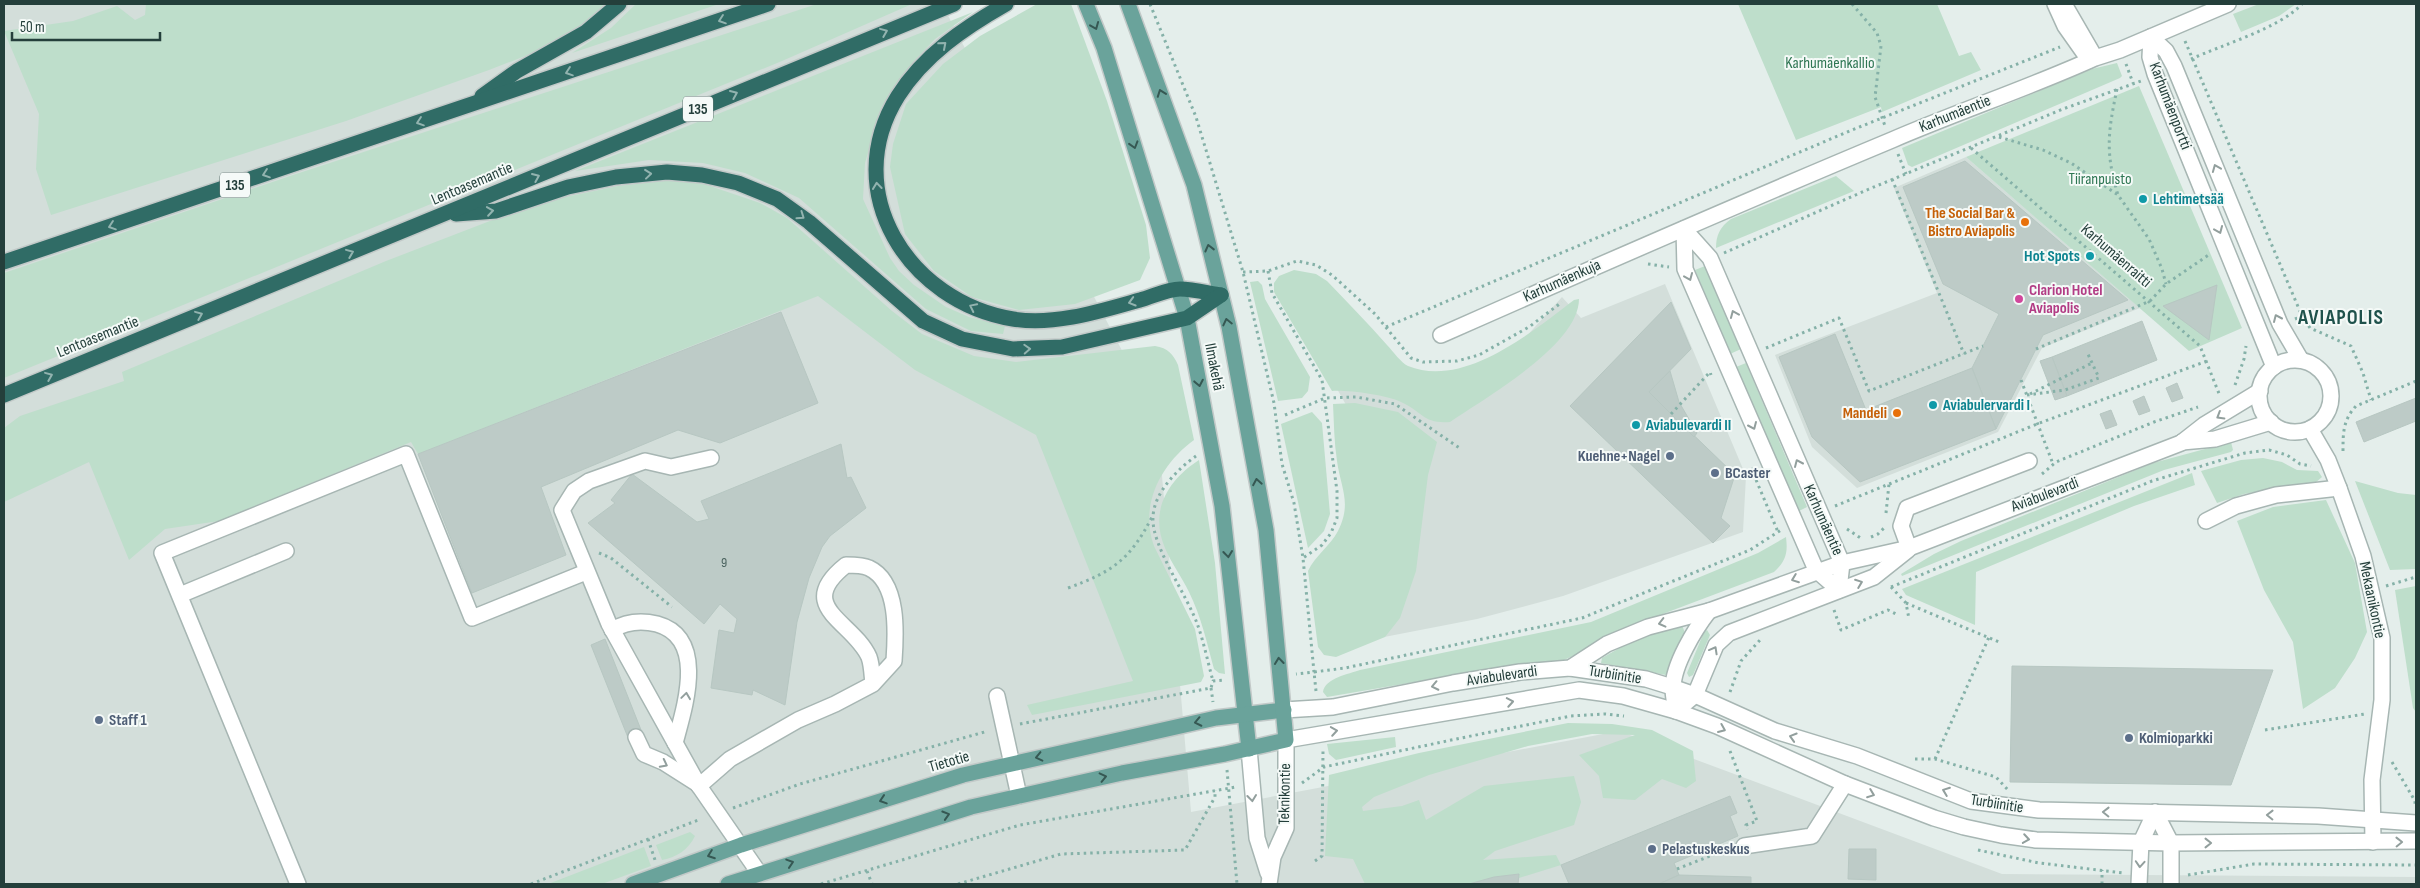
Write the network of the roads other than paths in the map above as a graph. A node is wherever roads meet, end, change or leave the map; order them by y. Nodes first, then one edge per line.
1 (618, 4) edge
2 (768, 4) edge
3 (954, 4) edge
4 (1006, 4) edge
5 (1086, 4) edge
6 (1128, 4) edge
7 (2055, 4) edge
8 (2064, 4) edge
9 (2228, 4) edge
10 (2151, 37) junction
11 (2092, 59) junction
12 (466, 107) junction
13 (442, 215) junction
14 (1684, 229) junction
15 (4, 262) edge
16 (1179, 289) junction
17 (1221, 295) junction
18 (1187, 318) junction
19 (1440, 335) dead end
20 (2301, 360) junction
21 (2274, 367) junction
22 (2260, 391) junction
23 (4, 395) edge
24 (2271, 422) junction
25 (2310, 429) junction
26 (2181, 443) junction
27 (712, 458) dead end
28 (2029, 461) dead end
29 (2340, 488) junction
30 (2206, 521) dead end
31 (1909, 548) junction
32 (286, 551) dead end
33 (1842, 563) junction
34 (1816, 570) junction
35 (586, 572) junction
36 (1839, 590) junction
37 (180, 595) junction
38 (1709, 611) junction
39 (612, 630) junction
40 (1570, 668) junction
41 (873, 684) junction
42 (1672, 687) junction
43 (1696, 695) junction
44 (997, 696) dead end
45 (1284, 710) junction
46 (1676, 711) junction
47 (1246, 714) junction
48 (636, 738) dead end
49 (1286, 740) junction
50 (676, 743) junction
51 (1249, 749) junction
52 (1011, 763) junction
53 (1845, 784) junction
54 (699, 786) junction
55 (1019, 796) junction
56 (2155, 812) junction
57 (2372, 819) junction
58 (2416, 823) edge
59 (2416, 841) edge
60 (2141, 842) junction
61 (2373, 842) junction
62 (2171, 843) junction
63 (741, 844) junction
64 (1749, 846) road end
65 (758, 873) junction
66 (1270, 880) edge
67 (298, 884) edge
68 (633, 884) edge
69 (728, 884) edge
70 (2139, 884) edge
71 (2171, 884) edge

1 - 12 highway
2 -> 12 highway, 135
13 -> 3 highway, Lentoasemantie / 135
16 -> 4 highway
5 -> 16 main road, Ilmakehä
17 -> 6 main road, Ilmakehä
7 - 11 street
8 - 11 street
9 - 10 street, Karhumäentie
10 - 11 street, Karhumäentie
20 -> 10 street, Karhumäenportti
10 -> 21 street, Karhumäenportti
11 - 14 street, Karhumäentie
12 -> 15 highway, 135
13 -> 18 highway
23 -> 13 highway, Lentoasemantie / 135
14 - 19 street, Karhumäenkuja
33 -> 14 street, Karhumäentie
14 -> 34 street, Karhumäentie
16 - 17 highway
16 - 18 main road, Ilmakehä
17 - 18 highway
45 -> 17 main road, Ilmakehä
18 -> 47 main road, Ilmakehä
20 - 21 street
20 - 25 street
21 - 22 street
22 - 24 street
22 -> 26 street, Aviabulevardi
24 - 25 street
24 - 26 street, Aviabulevardi
25 - 29 street, Mekaanikontie
26 - 31 street, Aviabulevardi
27 - 35 street
28 - 31 street
29 - 30 street
29 - 57 street, Mekaanikontie
31 - 33 street, Aviabulevardi
36 -> 31 street, Aviabulevardi
32 - 37 street
33 - 34 street, Aviabulevardi
33 - 36 street, Karhumäentie
34 - 36 street, Karhumäentie
34 -> 38 street, Aviabulevardi
35 - 37 street
35 - 39 street
43 -> 36 street, Aviabulevardi
37 - 67 street
38 -> 40 street, Aviabulevardi
38 - 42 street
39 - 50 street
50 -> 39 street
40 - 42 street, Turbiinitie
40 -> 45 street, Aviabulevardi
41 - 41 street
41 - 54 street
42 - 43 street, Turbiinitie
42 - 46 street
43 - 46 street, Aviabulevardi
56 -> 43 street, Turbiinitie
44 - 52 street
45 - 47 main road, Tietotie
45 - 49 main road, Ilmakehä
49 -> 46 street, Aviabulevardi
46 -> 53 street, Turbiinitie
47 - 51 main road, Ilmakehä
47 -> 52 main road, Tietotie
48 -> 54 street
49 - 51 main road
49 - 66 street, Teknikontie
50 - 54 street
55 -> 51 main road
51 -> 66 street, Teknikontie
52 - 55 street
52 -> 63 main road, Tietotie
53 -> 60 street, Turbiinitie
53 - 64 street
54 - 63 street
65 -> 55 main road
57 -> 56 street, Turbiinitie
56 - 60 street
56 - 62 street
57 - 58 street, Turbiinitie
57 - 61 street, Mekaanikontie
61 -> 59 street, Turbiinitie
60 - 62 street, Turbiinitie
60 -> 70 street
62 -> 61 street, Turbiinitie
62 - 71 street
63 - 65 street
63 -> 68 main road, Tietotie
65 - 69 main road

